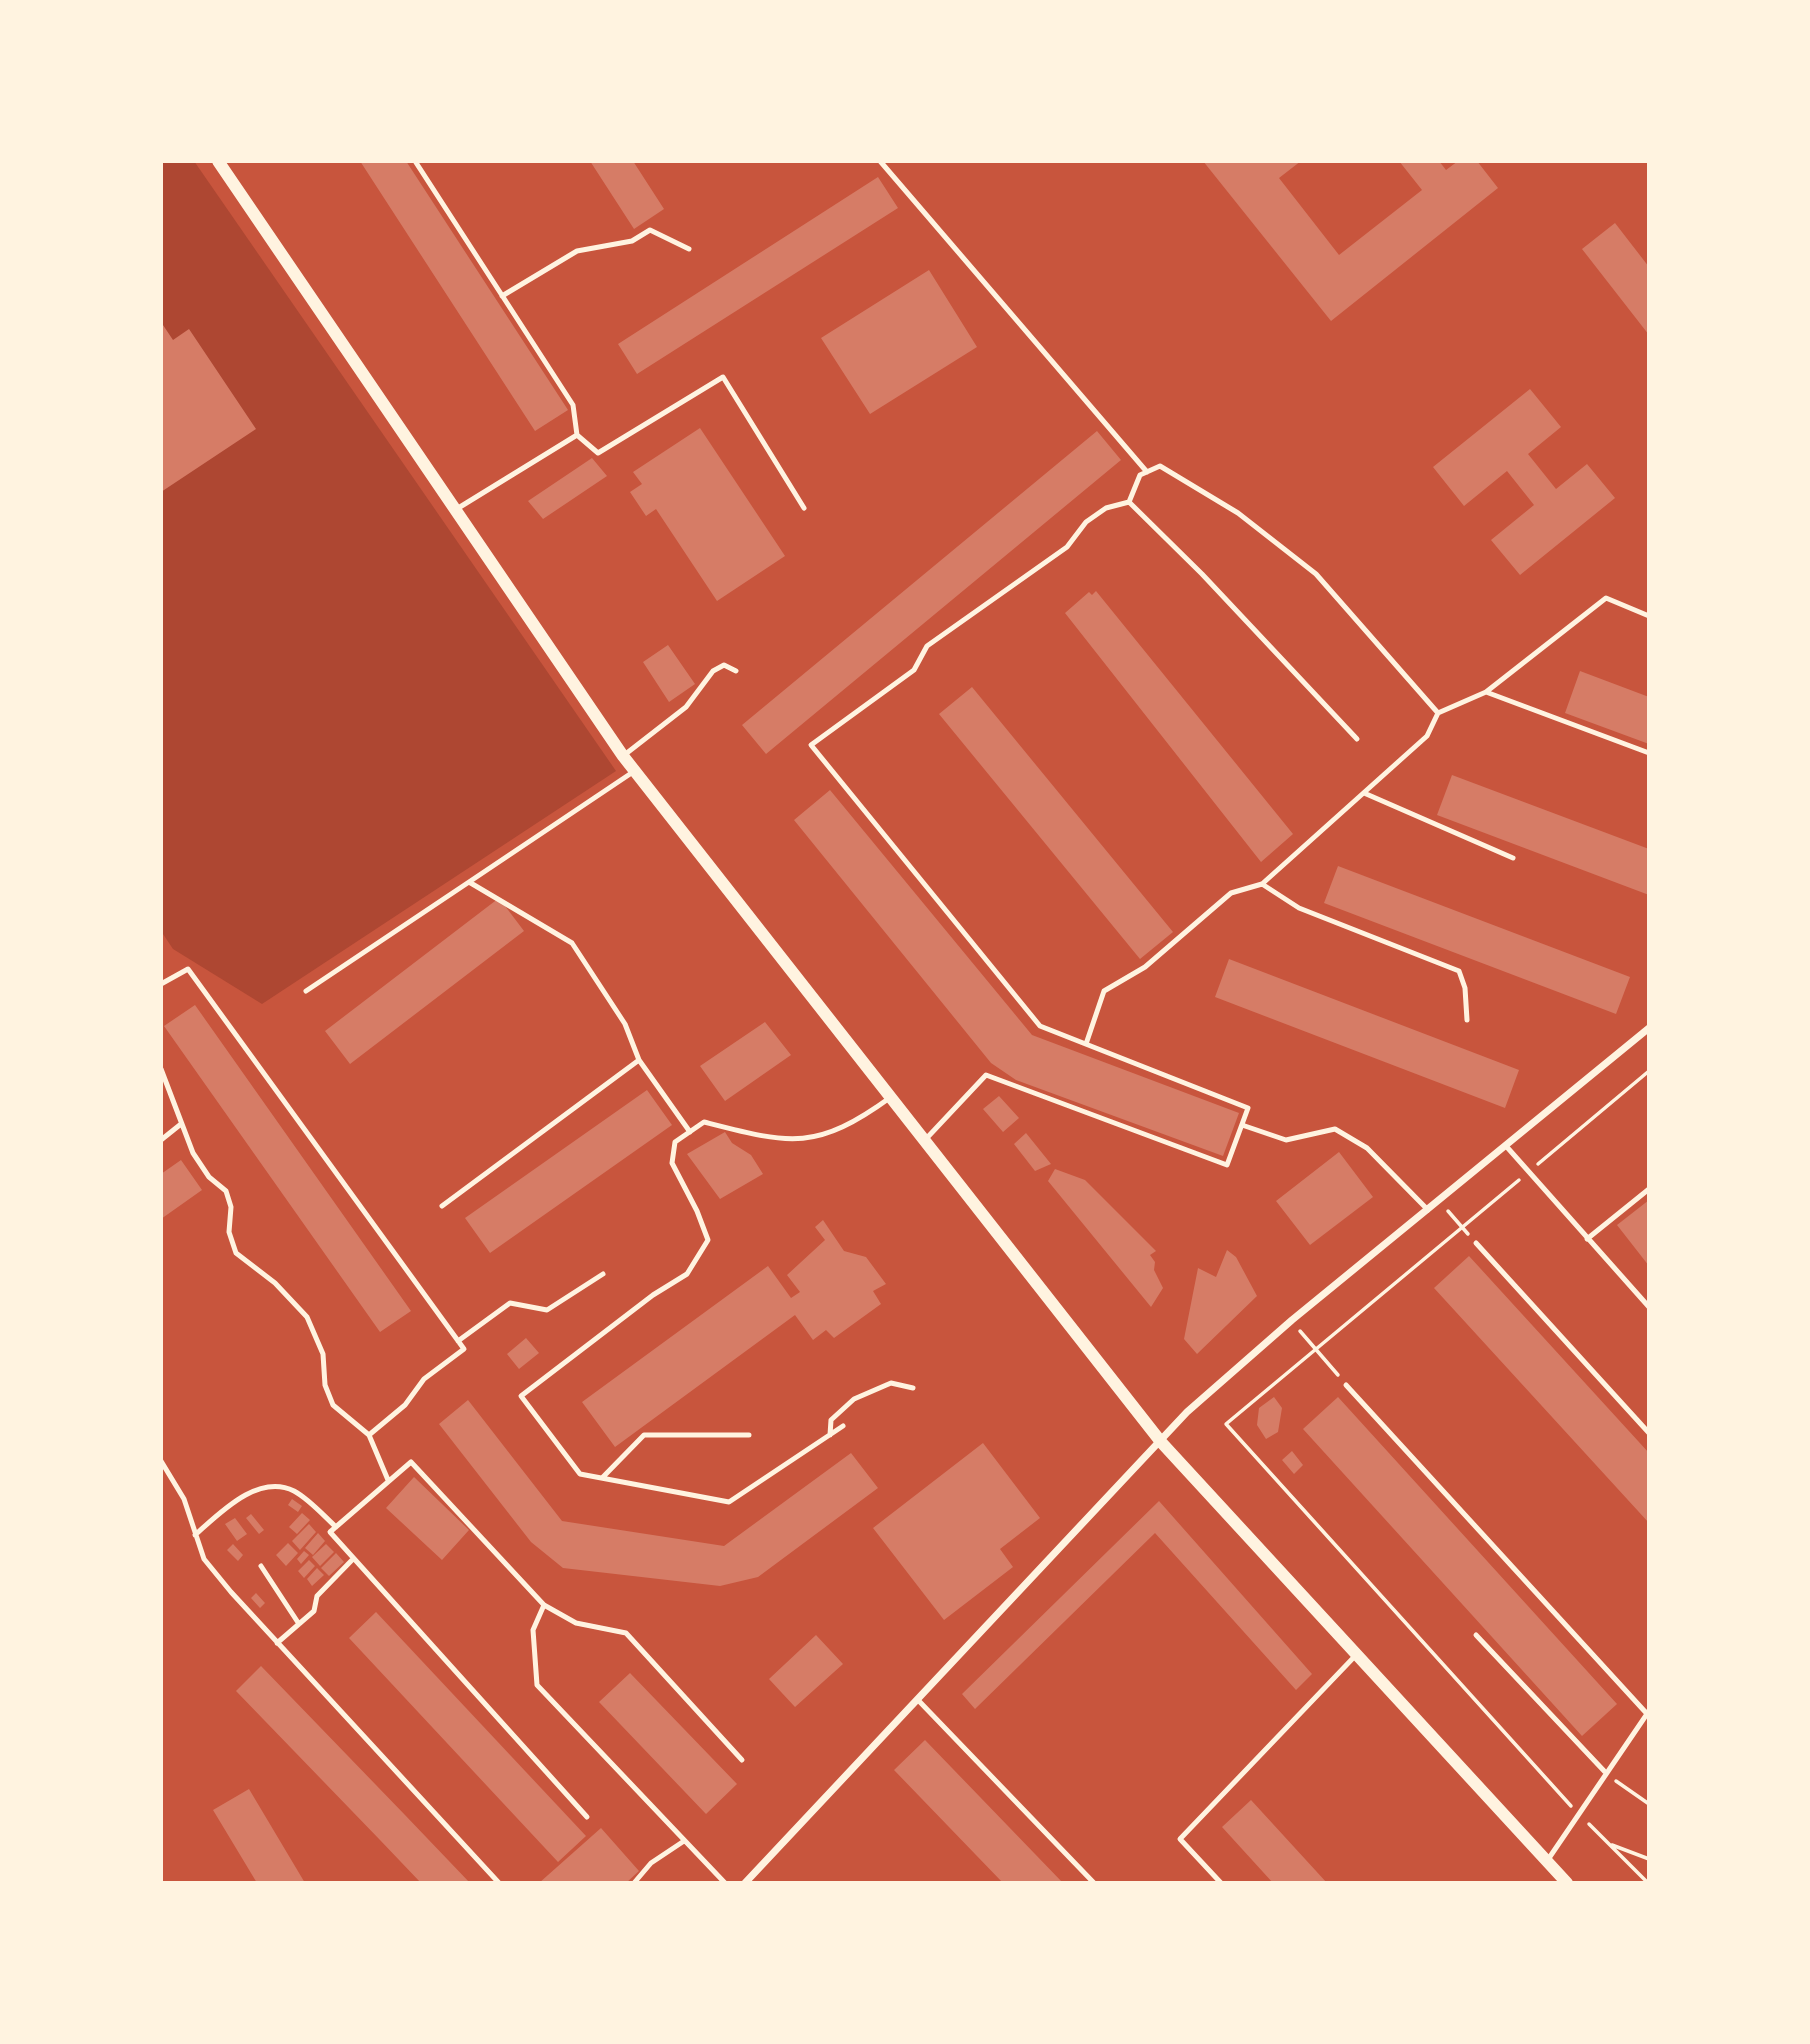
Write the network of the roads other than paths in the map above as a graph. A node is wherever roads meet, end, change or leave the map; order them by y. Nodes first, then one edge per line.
1 (218, 161) edge
2 (415, 161) edge
3 (880, 161) edge
4 (689, 249) dead end
5 (502, 296) junction
6 (577, 435) junction
7 (1147, 472) junction
8 (1129, 502) junction
9 (804, 508) dead end
10 (455, 510) junction
11 (1649, 616) edge
12 (736, 671) dead end
13 (1486, 692) junction
14 (1437, 713) junction
15 (1357, 739) dead end
16 (1649, 753) edge
17 (622, 756) junction
18 (635, 771) junction
19 (1364, 793) junction
20 (1513, 858) dead end
21 (469, 882) junction
22 (1262, 884) junction
23 (161, 985) edge
24 (306, 991) dead end
25 (1466, 1020) dead end
26 (1649, 1028) edge
27 (1086, 1044) junction
28 (639, 1059) junction
29 (161, 1069) edge
30 (891, 1097) junction
31 (181, 1124) junction
32 (1242, 1125) junction
33 (690, 1132) junction
34 (161, 1140) edge
35 (925, 1141) junction
36 (1506, 1146) junction
37 (1649, 1189) edge
38 (442, 1206) dead end
39 (1428, 1210) junction
40 (1587, 1238) junction
41 (1476, 1243) road end
42 (603, 1274) dead end
43 (1649, 1307) edge
44 (458, 1341) junction
45 (1346, 1385) road end
46 (913, 1388) dead end
47 (844, 1426) dead end
48 (1649, 1433) edge
49 (369, 1435) junction
50 (749, 1435) dead end
51 (830, 1435) junction
52 (1161, 1442) junction
53 (161, 1461) edge
54 (602, 1478) junction
55 (388, 1479) junction
56 (336, 1527) junction
57 (195, 1535) junction
58 (353, 1559) junction
59 (261, 1566) dead end
60 (544, 1605) junction
61 (299, 1624) junction
62 (1476, 1635) dead end
63 (277, 1643) junction
64 (1357, 1654) junction
65 (918, 1700) junction
66 (1648, 1714) edge
67 (742, 1760) dead end
68 (1606, 1773) junction
69 (587, 1817) dead end
70 (684, 1841) junction
71 (1547, 1861) junction
72 (499, 1883) edge
73 (634, 1883) edge
74 (725, 1883) edge
75 (745, 1883) edge
76 (1094, 1883) edge
77 (1221, 1883) edge
78 (1567, 1883) edge

1 - 10 street
2 - 5 lane
3 - 7 lane
4 - 5 lane
5 - 6 lane
6 - 9 lane
6 - 10 lane
7 - 8 lane
7 - 14 lane
8 - 15 lane
8 - 27 lane
10 - 17 street
11 - 13 lane
12 - 17 lane
13 - 14 lane
13 - 16 lane
14 - 19 lane
17 - 18 street
18 - 21 lane
18 - 30 street
19 - 20 lane
19 - 22 lane
21 - 24 lane
21 - 28 lane
22 - 25 lane
22 - 27 lane
23 - 44 lane
26 - 36 street
27 - 32 lane
28 - 33 lane
28 - 38 lane
29 - 31 lane
30 - 33 lane
30 - 35 street
31 - 34 lane
31 - 49 lane
32 - 35 lane
32 - 39 lane
33 - 54 lane
35 - 52 street
36 - 39 street
36 - 40 lane
37 - 40 lane
39 - 52 street
40 - 43 lane
41 - 48 lane
42 - 44 lane
44 - 49 lane
45 - 66 lane
46 - 51 lane
47 - 51 lane
49 - 55 lane
50 - 54 lane
51 - 54 lane
52 - 64 street
52 - 65 street
53 - 57 lane
55 - 56 lane
55 - 60 lane
56 - 57 lane
56 - 58 lane
57 - 63 lane
58 - 61 lane
58 - 69 lane
59 - 61 lane
60 - 67 lane
60 - 70 lane
61 - 63 lane
62 - 68 lane
63 - 72 lane
64 - 71 street
64 - 77 lane
65 - 75 street
65 - 76 lane
66 - 68 lane
68 - 71 lane
70 - 73 lane
70 - 74 lane
71 - 78 street

